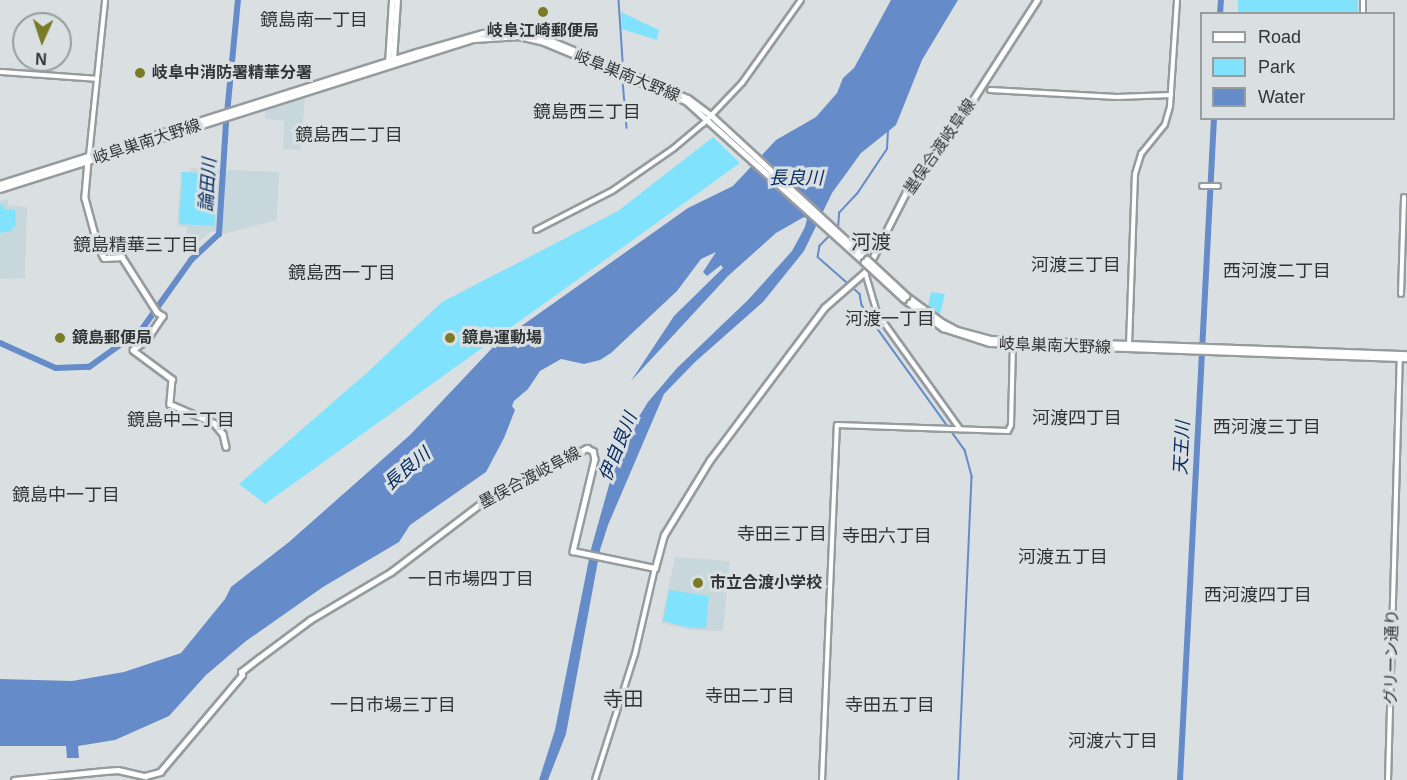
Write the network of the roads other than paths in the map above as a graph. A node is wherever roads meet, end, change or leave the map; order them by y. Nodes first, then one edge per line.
1 (105, 0) edge
2 (392, 0) edge
3 (397, 0) edge
4 (801, 0) edge
5 (1037, 0) edge
6 (1177, 0) edge
7 (390, 63) junction
8 (0, 72) edge
9 (97, 79) junction
10 (990, 90) dead end
11 (1171, 95) junction
12 (712, 119) junction
13 (88, 158) junction
14 (0, 186) edge
15 (1202, 186) dead end
16 (1218, 186) dead end
17 (1404, 197) dead end
18 (536, 230) dead end
19 (1405, 253) edge
20 (866, 272) junction
21 (1401, 294) dead end
22 (1013, 343) junction
23 (1129, 347) junction
24 (1400, 356) junction
25 (1407, 356) edge
26 (958, 430) junction
27 (226, 447) dead end
28 (654, 568) junction
29 (145, 776) junction
30 (14, 780) edge
31 (152, 780) edge
32 (595, 780) edge
33 (822, 780) edge
34 (1388, 780) edge

1 - 9 street
2 - 7 main road
3 - 7 main road
4 - 12 street
5 - 20 main road, 墨俣合渡岐阜線
6 - 11 street
7 - 12 main road, 岐阜巣南大野線
7 - 13 main road, 岐阜巣南大野線
8 - 9 street
9 - 13 street
10 - 11 street
11 - 23 street
12 - 18 street
12 - 22 main road, 岐阜巣南大野線, bridge
13 - 14 main road, 岐阜巣南大野線
13 - 27 main road
15 - 16 street
17 - 19 street
19 - 21 street
20 - 26 street
20 - 28 main road, 墨俣合渡岐阜線
22 - 23 main road, 岐阜巣南大野線
22 - 26 street
23 - 24 main road, 岐阜巣南大野線
24 - 25 main road, 岐阜巣南大野線
24 - 34 street, グリーン通り
26 - 33 street
28 - 29 main road, 墨俣合渡岐阜線
28 - 32 street
29 - 30 main road
29 - 31 main road

